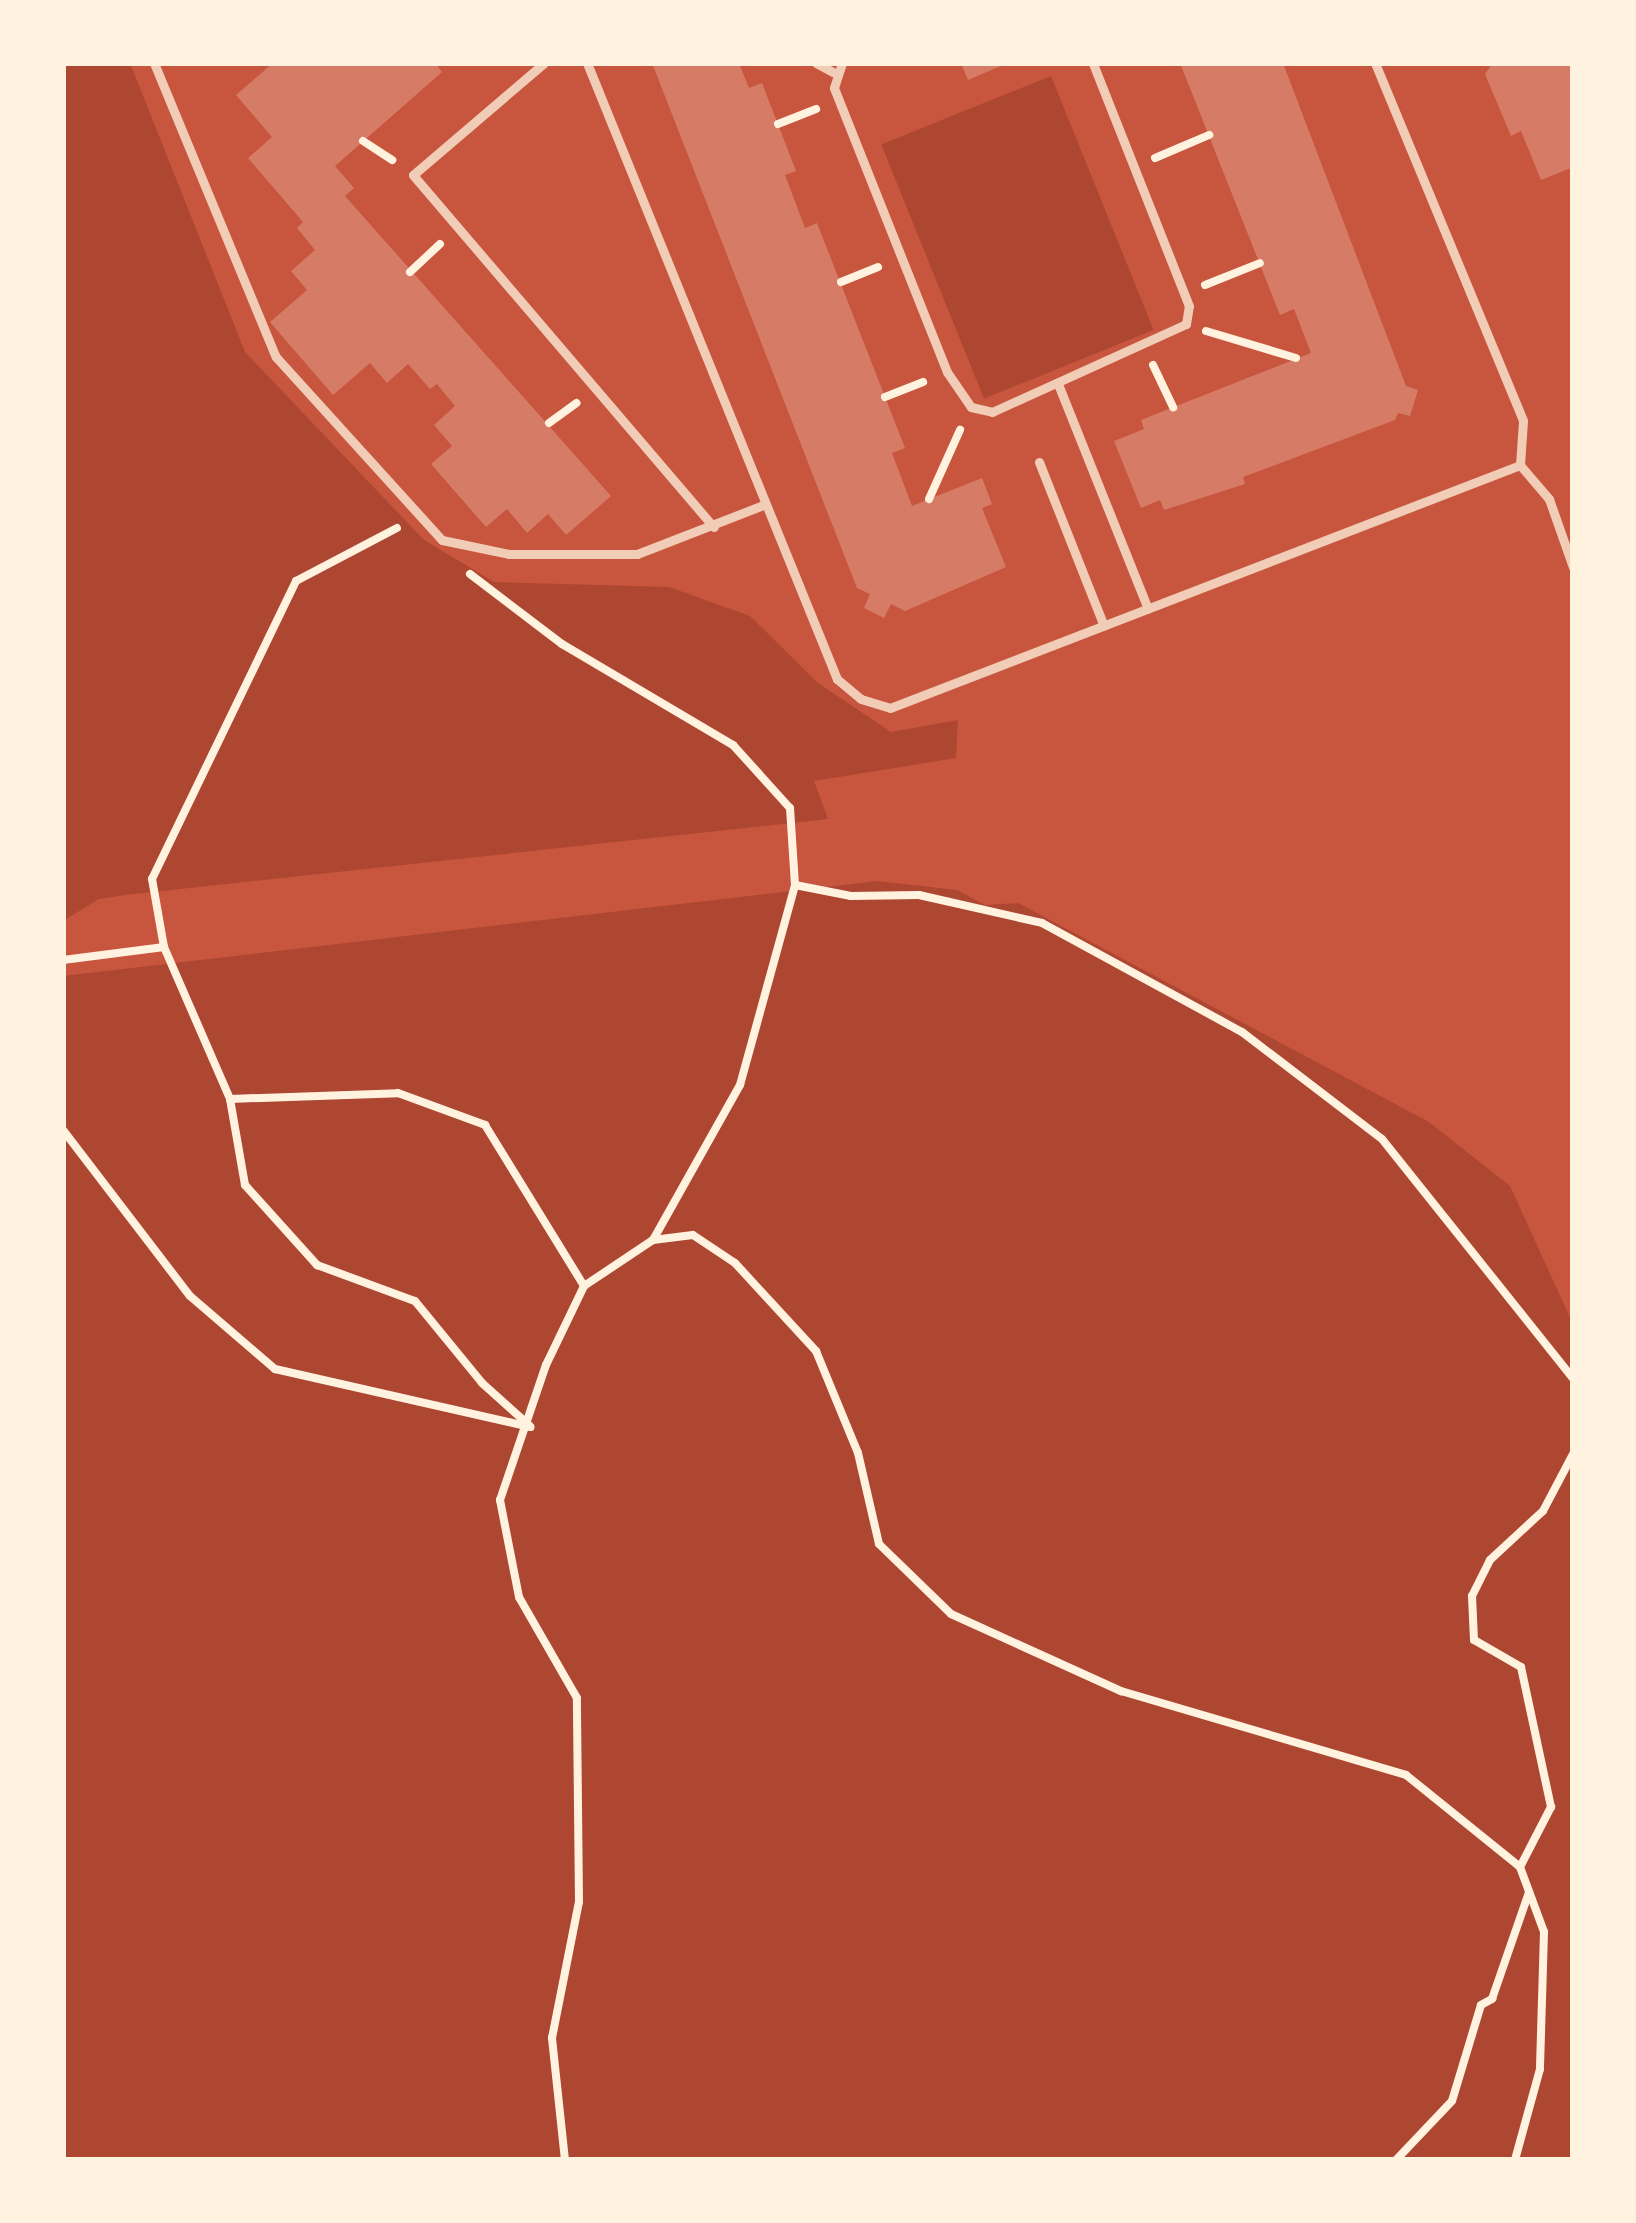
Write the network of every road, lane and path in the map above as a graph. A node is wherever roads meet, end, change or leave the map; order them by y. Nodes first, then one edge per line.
1 (154, 63) edge
2 (544, 63) edge
3 (587, 63) edge
4 (816, 63) edge
5 (842, 63) edge
6 (1093, 63) edge
7 (1375, 63) edge
8 (833, 72) junction
9 (838, 100) junction
10 (778, 124) dead end
11 (1209, 135) dead end
12 (1133, 167) junction
13 (458, 226) junction
14 (901, 257) junction
15 (1260, 263) dead end
16 (410, 272) dead end
17 (841, 282) dead end
18 (1185, 294) junction
19 (1186, 324) junction
20 (1145, 348) junction
21 (1296, 358) dead end
22 (946, 372) junction
23 (1058, 384) junction
24 (885, 397) dead end
25 (1173, 406) dead end
26 (971, 407) junction
27 (1039, 462) dead end
28 (1520, 465) junction
29 (929, 499) dead end
30 (766, 504) junction
31 (412, 521) dead end
32 (714, 527) junction
33 (456, 561) dead end
34 (1573, 567) edge
35 (1148, 609) junction
36 (1104, 626) junction
37 (795, 885) junction
38 (164, 947) junction
39 (63, 960) edge
40 (230, 1099) junction
41 (63, 1130) edge
42 (653, 1240) junction
43 (584, 1286) junction
44 (1573, 1378) edge
45 (531, 1427) junction
46 (1573, 1454) edge
47 (1520, 1867) junction
48 (1529, 1892) junction
49 (565, 2160) edge
50 (1396, 2160) edge
51 (1516, 2160) edge

1 - 32 lane
2 - 13 lane
3 - 30 lane
4 - 8 lane
5 - 8 lane
6 - 12 lane
7 - 28 lane
8 - 9 lane
9 - 10 path
9 - 14 lane
11 - 12 path
12 - 18 lane
13 - 16 path
13 - 32 lane
14 - 17 path
14 - 22 lane
15 - 18 path
18 - 19 lane
19 - 20 lane
19 - 21 path
20 - 23 lane
20 - 25 path
22 - 24 path
22 - 26 lane
23 - 26 lane
23 - 35 lane
26 - 29 path
27 - 36 lane
28 - 34 lane
28 - 35 lane
30 - 32 lane
30 - 36 lane
31 - 38 path
33 - 37 path
35 - 36 lane
37 - 42 path
37 - 44 path
38 - 39 path
38 - 40 path
40 - 43 path
40 - 45 path
41 - 45 path
42 - 43 path
42 - 47 path
43 - 45 path
45 - 49 path
46 - 47 path
47 - 48 path
48 - 50 path
48 - 51 path

